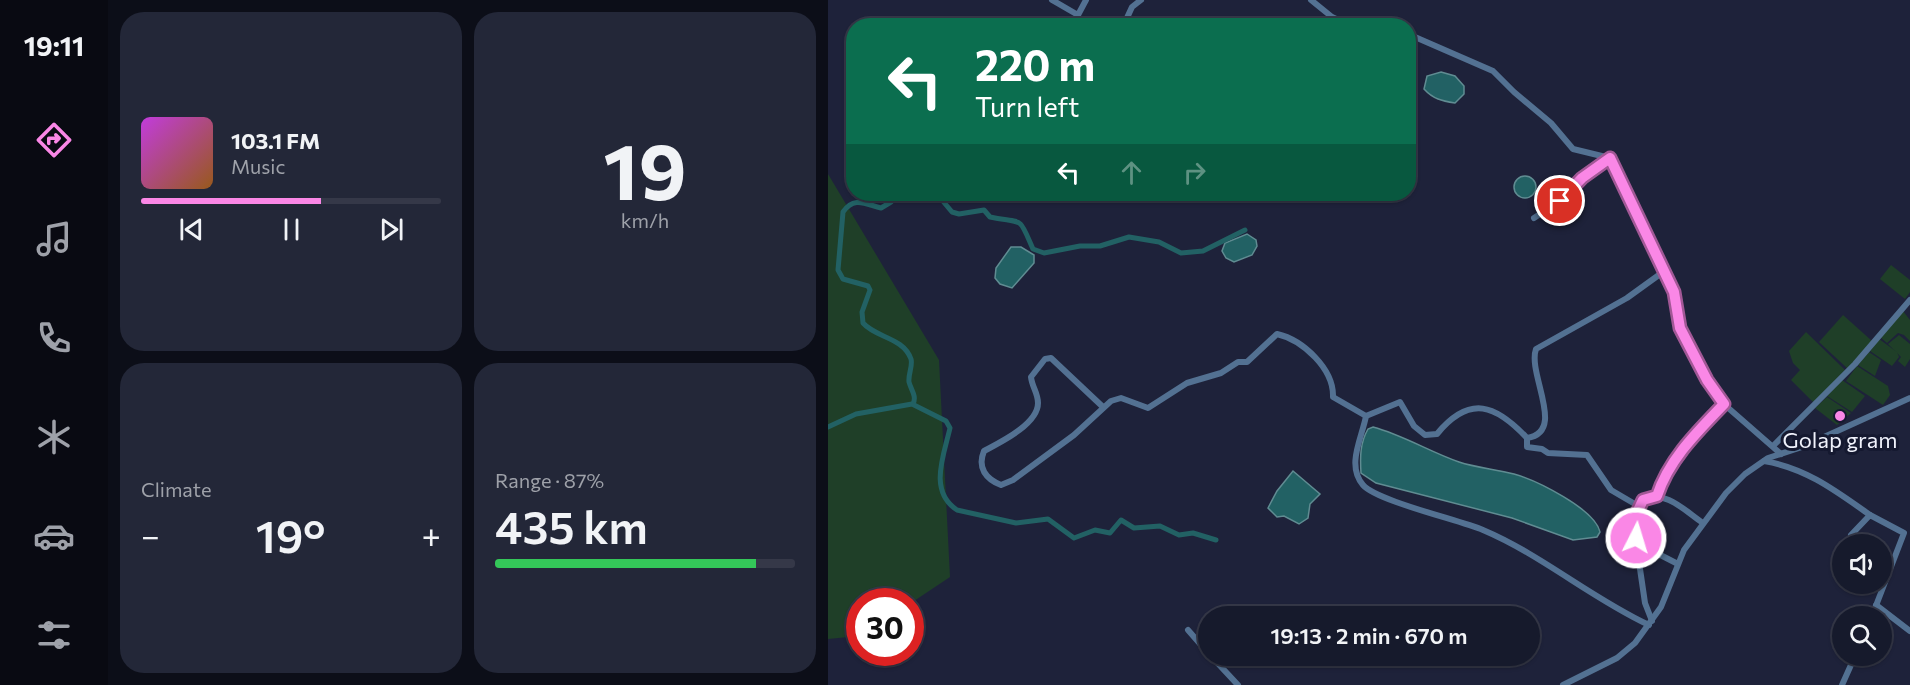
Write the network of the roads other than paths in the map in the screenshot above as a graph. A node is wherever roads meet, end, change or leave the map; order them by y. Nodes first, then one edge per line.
1 (1052, 0) edge
2 (1086, 0) edge
3 (1140, 0) edge
4 (1311, 0) edge
5 (1078, 15) junction
6 (1077, 18) edge
7 (1127, 18) edge
8 (1334, 18) edge
9 (1416, 37) edge
10 (1608, 158) junction
11 (1534, 218) dead end
12 (1663, 272) junction
13 (1910, 300) edge
14 (1910, 398) edge
15 (1724, 404) junction
16 (1103, 407) junction
17 (1365, 416) junction
18 (1527, 438) junction
19 (1773, 446) junction
20 (1781, 454) junction
21 (1763, 461) junction
22 (1657, 496) junction
23 (1640, 507) junction
24 (1870, 515) junction
25 (1703, 523) junction
26 (1907, 533) edge
27 (1852, 534) edge
28 (1637, 543) junction
29 (1677, 563) junction
30 (1876, 605) joint
31 (1651, 623) junction
32 (1188, 630) dead end
33 (1910, 631) edge
34 (1198, 641) edge
35 (1220, 666) edge
36 (1851, 666) edge
37 (1238, 685) edge
38 (1563, 685) edge
39 (1842, 685) edge

1 - 5 street
2 - 5 street
3 - 7 street
4 - 8 street
5 - 6 street
9 - 10 street
10 - 11 street
10 - 12 street
12 - 15 street
12 - 18 street
13 - 19 street
14 - 20 street
15 - 19 street
15 - 22 street
16 - 16 street
16 - 17 street
17 - 18 street
17 - 31 street
18 - 23 street
19 - 20 street
20 - 21 street
21 - 24 street
21 - 25 street
22 - 23 street
22 - 25 street
23 - 28 street
24 - 26 street
24 - 27 street
25 - 29 street
26 - 30 street
28 - 29 street
28 - 31 street
29 - 31 street
30 - 33 street
31 - 38 street
32 - 34 street
35 - 37 street
36 - 39 street

